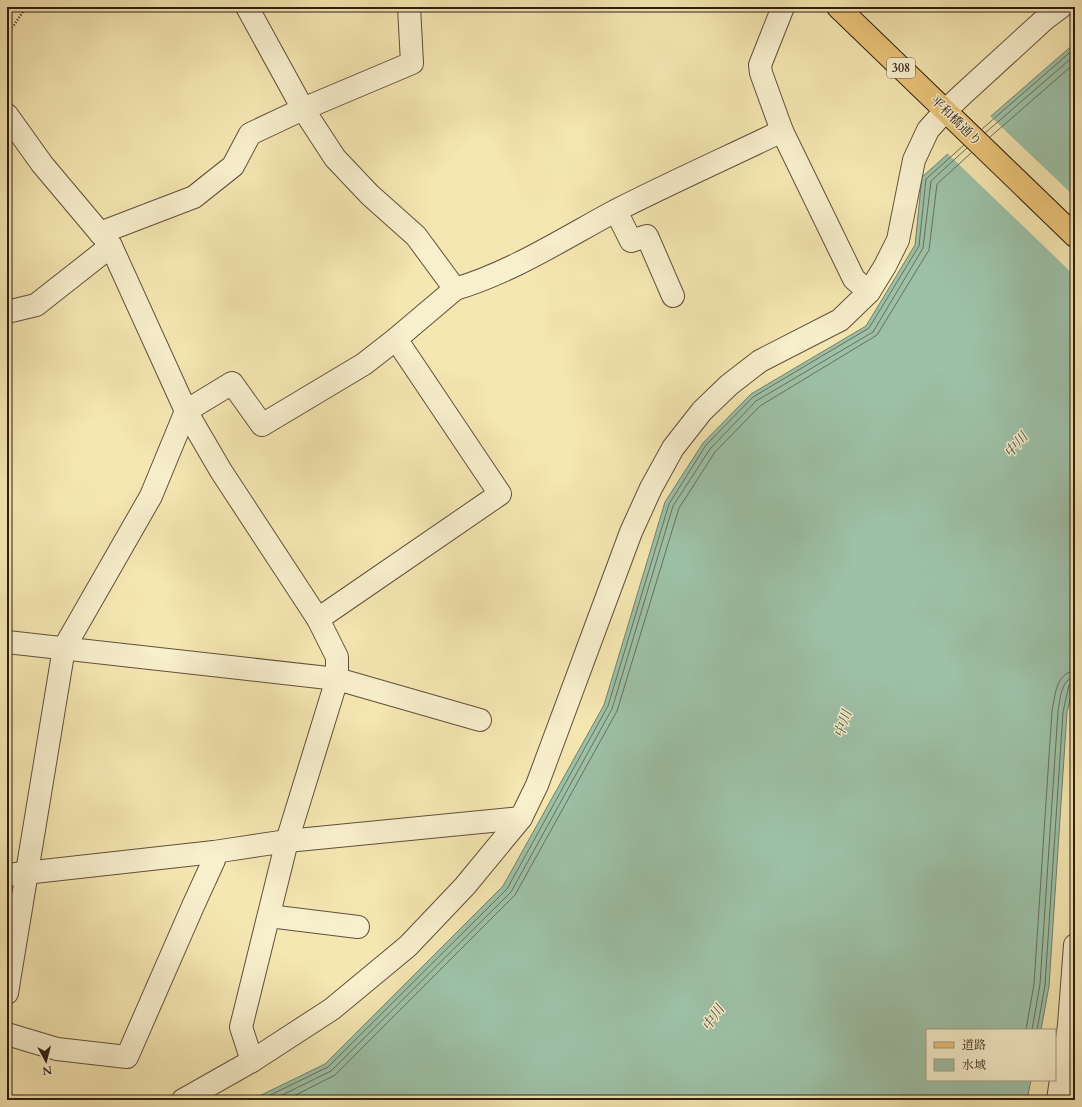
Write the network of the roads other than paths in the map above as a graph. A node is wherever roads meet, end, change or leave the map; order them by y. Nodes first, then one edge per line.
1 (247, 7) edge
2 (409, 7) edge
3 (783, 7) edge
4 (838, 7) edge
5 (1061, 7) edge
6 (303, 109) junction
7 (945, 111) junction
8 (7, 114) edge
9 (782, 131) junction
10 (616, 211) junction
11 (1075, 236) edge
12 (106, 239) junction
13 (455, 289) junction
14 (869, 292) junction
15 (673, 296) dead end
16 (7, 312) edge
17 (396, 339) junction
18 (186, 411) junction
19 (318, 620) junction
20 (7, 642) edge
21 (64, 648) junction
22 (337, 679) junction
23 (480, 720) dead end
24 (521, 818) junction
25 (287, 842) junction
26 (214, 852) junction
27 (18, 874) edge
28 (269, 916) junction
29 (358, 927) dead end
30 (1075, 945) edge
31 (7, 993) edge
32 (7, 1034) edge
33 (252, 1061) junction
34 (183, 1100) edge
35 (1058, 1100) edge

1 - 6 street
2 - 6 street
3 - 9 street
4 - 7 main road, 平和橋通り / 308
5 - 7 street
6 - 12 street
6 - 13 street
7 - 11 main road, 平和橋通り / 308
7 - 14 street
8 - 12 street
9 - 10 street
9 - 14 street
10 - 13 street
10 - 15 street
12 - 16 street
12 - 18 street
13 - 17 street
14 - 24 street
17 - 18 street
17 - 19 street
18 - 19 street
18 - 21 street
19 - 22 street
20 - 21 street
21 - 22 street
21 - 27 street
22 - 23 street
22 - 25 street
24 - 25 street
24 - 33 street
25 - 26 street
25 - 28 street
26 - 27 street
26 - 32 street
27 - 31 street
28 - 29 street
28 - 33 street
30 - 35 street
33 - 34 street

